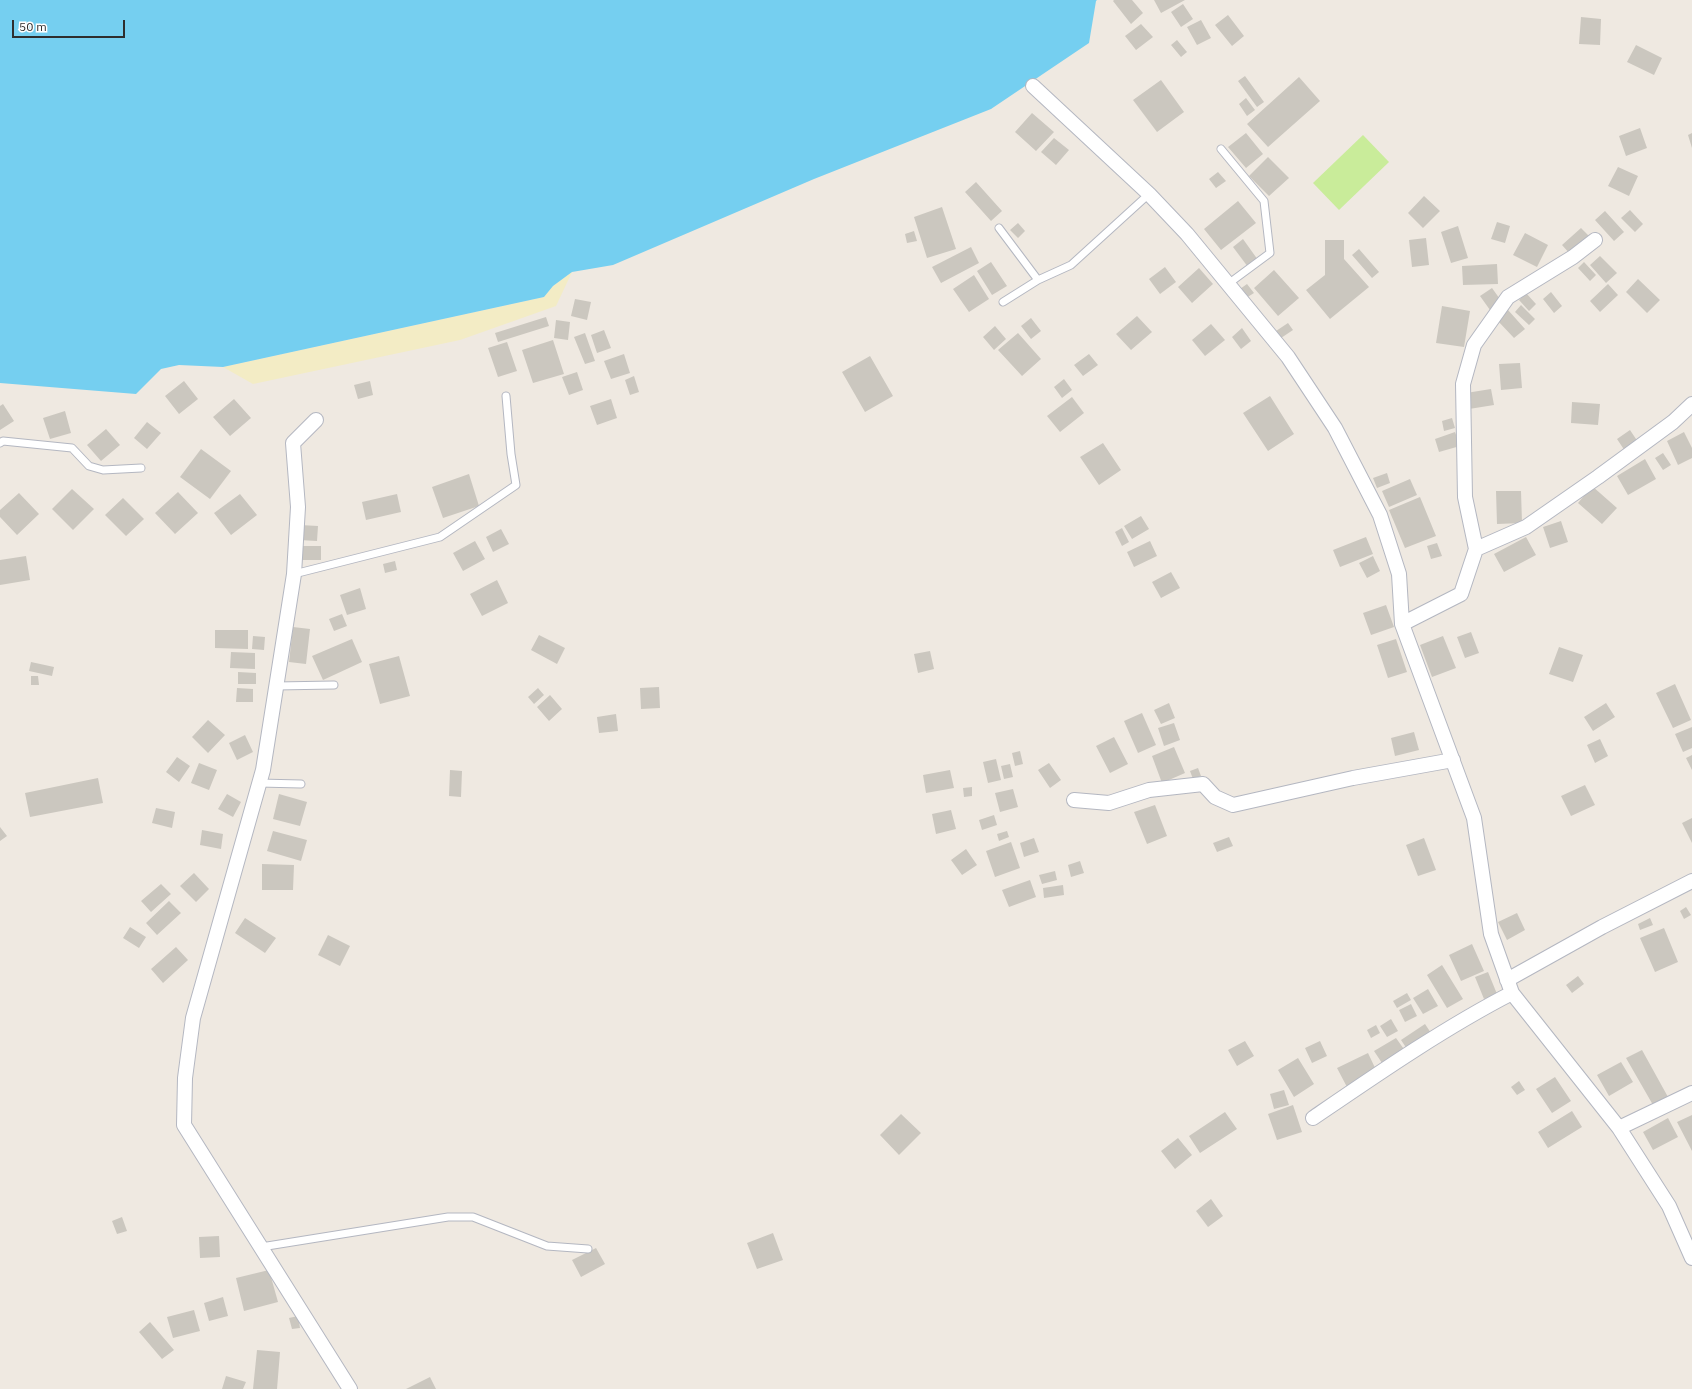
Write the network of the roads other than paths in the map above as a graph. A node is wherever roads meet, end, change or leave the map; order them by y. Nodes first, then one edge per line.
1 (1033, 86) dead end
2 (1221, 149) dead end
3 (1148, 194) junction
4 (999, 228) dead end
5 (1595, 240) dead end
6 (1038, 280) junction
7 (1228, 284) junction
8 (1003, 302) dead end
9 (506, 396) dead end
10 (1692, 404) edge
11 (316, 420) dead end
12 (0, 443) edge
13 (140, 468) dead end
14 (1476, 549) junction
15 (294, 574) junction
16 (1402, 624) junction
17 (334, 685) dead end
18 (276, 686) junction
19 (1453, 760) junction
20 (259, 783) junction
21 (301, 784) dead end
22 (1074, 800) dead end
23 (1692, 882) edge
24 (1509, 986) junction
25 (1692, 1093) edge
26 (1313, 1118) dead end
27 (1619, 1128) junction
28 (261, 1247) junction
29 (588, 1249) dead end
30 (1692, 1258) edge
31 (350, 1389) edge

1 - 3 street
2 - 7 lane
3 - 6 lane
3 - 7 street
4 - 6 lane
5 - 14 street
6 - 8 lane
7 - 16 street
9 - 15 lane
10 - 14 street
11 - 15 street
12 - 13 lane
14 - 16 street
15 - 18 street
16 - 19 street
17 - 18 lane
18 - 20 street
19 - 22 street
19 - 24 street
20 - 21 lane
20 - 28 street
23 - 24 street
24 - 26 street
24 - 27 street
25 - 27 street
27 - 30 street
28 - 29 lane
28 - 31 street

